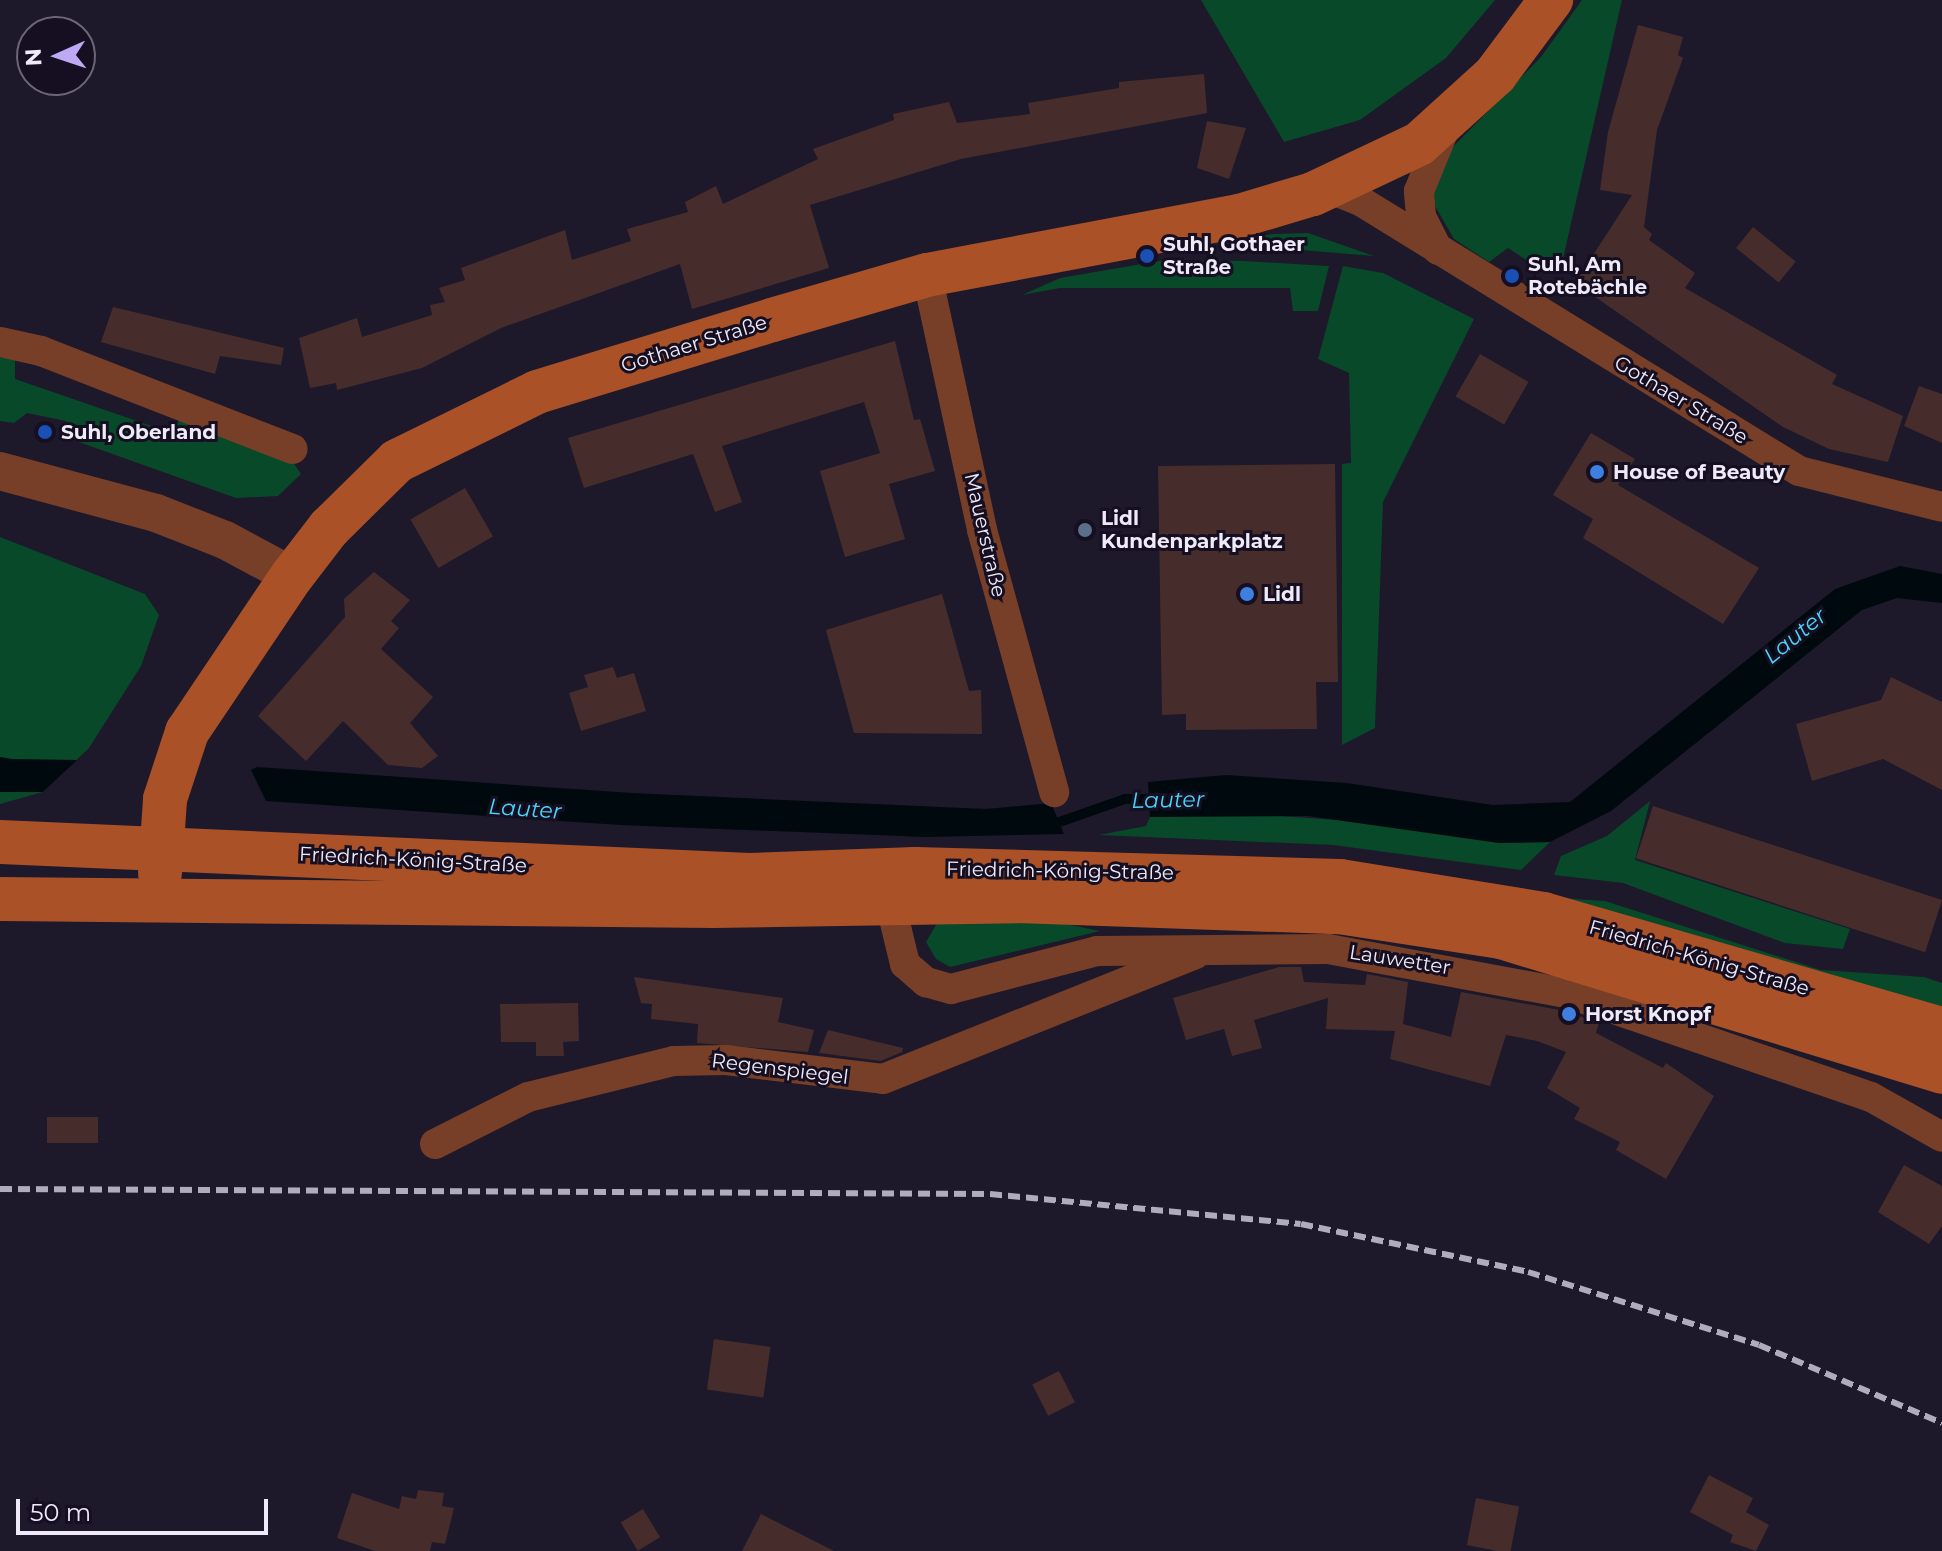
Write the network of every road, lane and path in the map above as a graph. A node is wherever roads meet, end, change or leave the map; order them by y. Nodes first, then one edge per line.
1 (1551, 0) edge
2 (1451, 117) junction
3 (1328, 188) junction
4 (1438, 250) junction
5 (927, 275) junction
6 (0, 342) edge
7 (293, 449) dead end
8 (0, 471) edge
9 (1942, 507) edge
10 (292, 576) junction
11 (1054, 792) dead end
12 (0, 842) edge
13 (160, 845) junction
14 (0, 899) edge
15 (160, 899) junction
16 (890, 902) junction
17 (1211, 947) junction
18 (1942, 1029) edge
19 (1942, 1072) edge
20 (1942, 1137) edge
21 (435, 1144) dead end

1 - 2 main road
2 - 3 main road
2 - 4 street
3 - 4 street, Gothaer Straße
3 - 5 main road, Gothaer Straße
4 - 9 street, Gothaer Straße
5 - 10 main road, Gothaer Straße
5 - 11 street, Mauerstraße
6 - 7 street
8 - 10 street
10 - 13 main road, Gothaer Straße
12 - 13 main road
13 - 15 main road, Gothaer Straße
13 - 18 main road, Friedrich-König-Straße
14 - 15 main road
15 - 16 main road, Friedrich-König-Straße
16 - 17 street, Lauwetter
16 - 19 main road, Friedrich-König-Straße
17 - 20 street, Lauwetter
17 - 21 street, Regenspiegel

